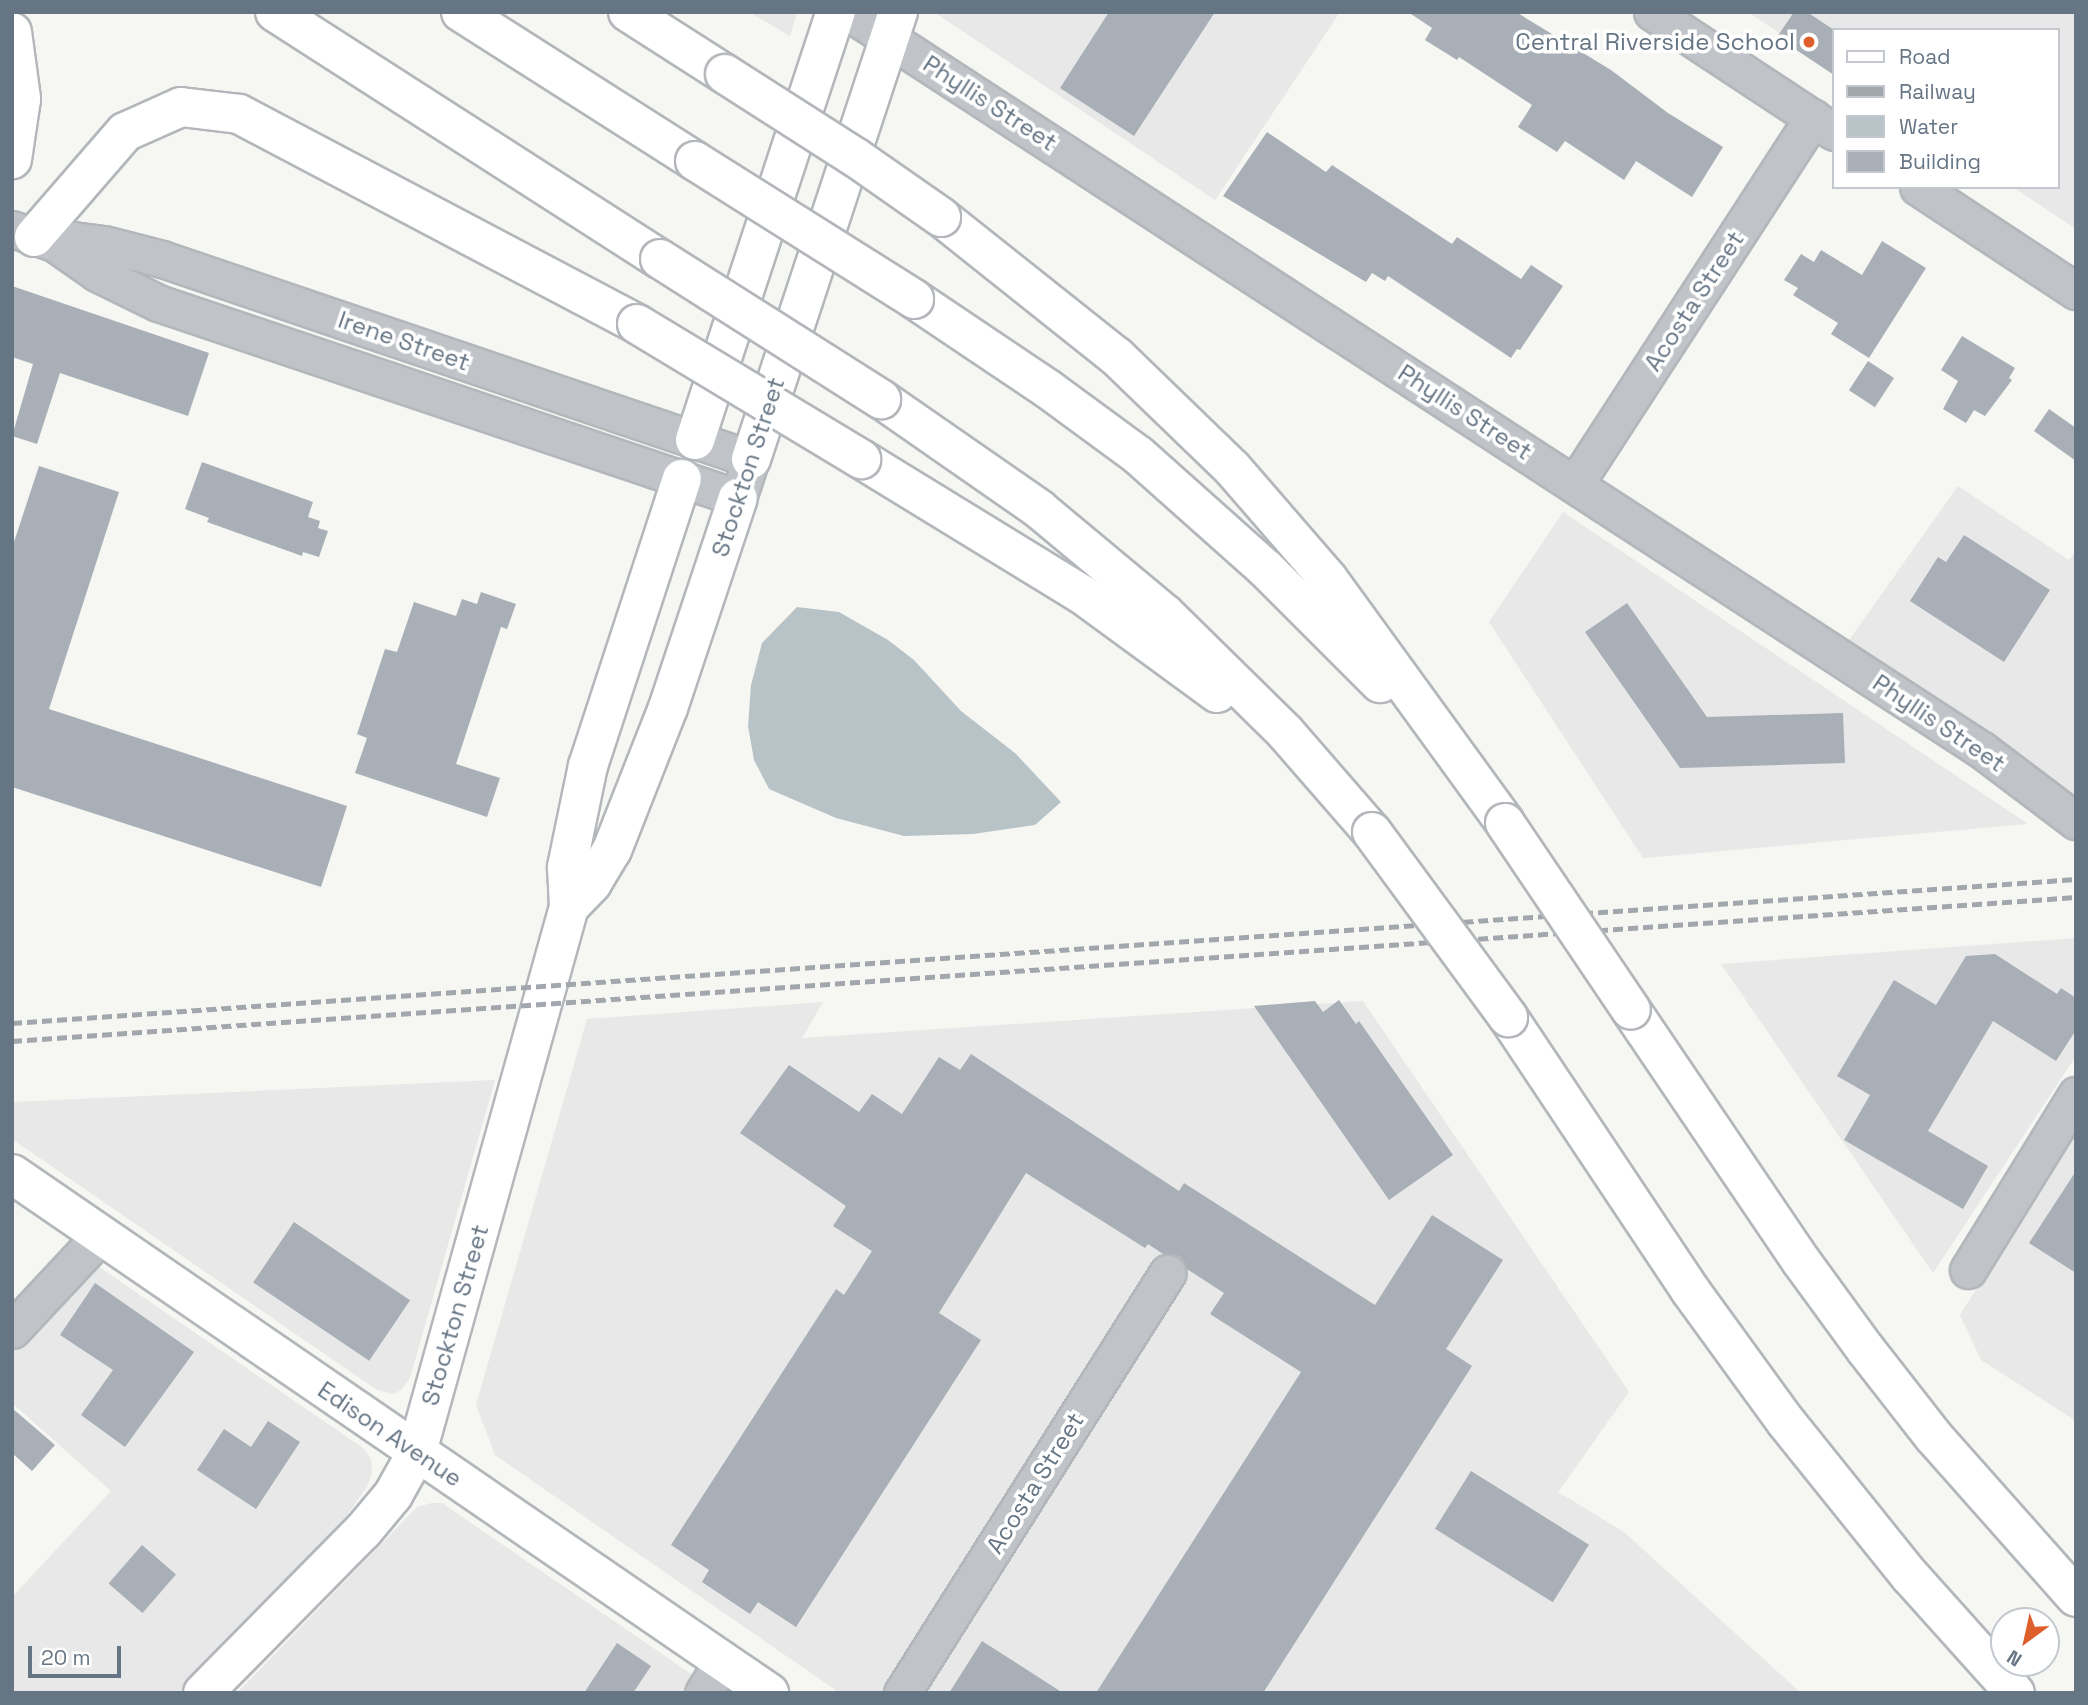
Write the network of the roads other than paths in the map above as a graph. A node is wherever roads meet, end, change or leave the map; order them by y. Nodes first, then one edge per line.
1 (275, 12) edge
2 (461, 12) edge
3 (628, 12) edge
4 (653, 12) edge
5 (836, 12) edge
6 (848, 12) edge
7 (1652, 12) edge
8 (894, 25) edge
9 (12, 32) edge
10 (725, 74) junction
11 (1824, 125) edge
12 (12, 159) edge
13 (1921, 189) edge
14 (33, 236) edge
15 (2076, 291) edge
16 (695, 440) junction
17 (751, 459) junction
18 (682, 479) junction
19 (1575, 484) junction
20 (738, 498) junction
21 (2076, 821) edge
22 (1505, 823) junction
23 (1372, 832) junction
24 (569, 907) junction
25 (2076, 1095) edge
26 (12, 1174) edge
27 (101, 1235) junction
28 (1968, 1270) dead end
29 (1168, 1273) dead end
30 (12, 1330) edge
31 (417, 1452) junction
32 (2076, 1597) edge
33 (723, 1661) junction
34 (203, 1693) edge
35 (703, 1693) edge
36 (769, 1693) edge
37 (902, 1693) edge
38 (2015, 1693) edge

1 - 23 main road, bridge
2 - 22 main road, bridge
3 - 10 main road
4 - 10 main road
5 - 16 main road, Stockton Street
6 - 8 street, Phyllis Street
7 - 11 street
8 - 17 main road, Stockton Street
8 - 19 street, Phyllis Street
9 - 12 main road
10 - 22 main road, bridge
11 - 19 street, Acosta Street
13 - 15 street
14 - 16 street, Irene Street
14 - 18 street, Irene Street
14 - 23 main road, bridge
16 - 17 street, Irene Street
16 - 18 street, Stockton Street
17 - 20 street, Stockton Street
18 - 20 street, Irene Street
18 - 24 main road, Stockton Street
19 - 21 street, Phyllis Street
20 - 24 main road, Stockton Street
22 - 32 main road, bridge
23 - 38 main road, bridge
24 - 31 main road, Stockton Street
25 - 28 street
26 - 27 main road, Edison Avenue
27 - 30 street
27 - 31 main road, Edison Avenue
29 - 37 street, Acosta Street
31 - 33 main road, Edison Avenue
31 - 34 main road, Stockton Street
33 - 35 street
33 - 36 main road, Edison Avenue

